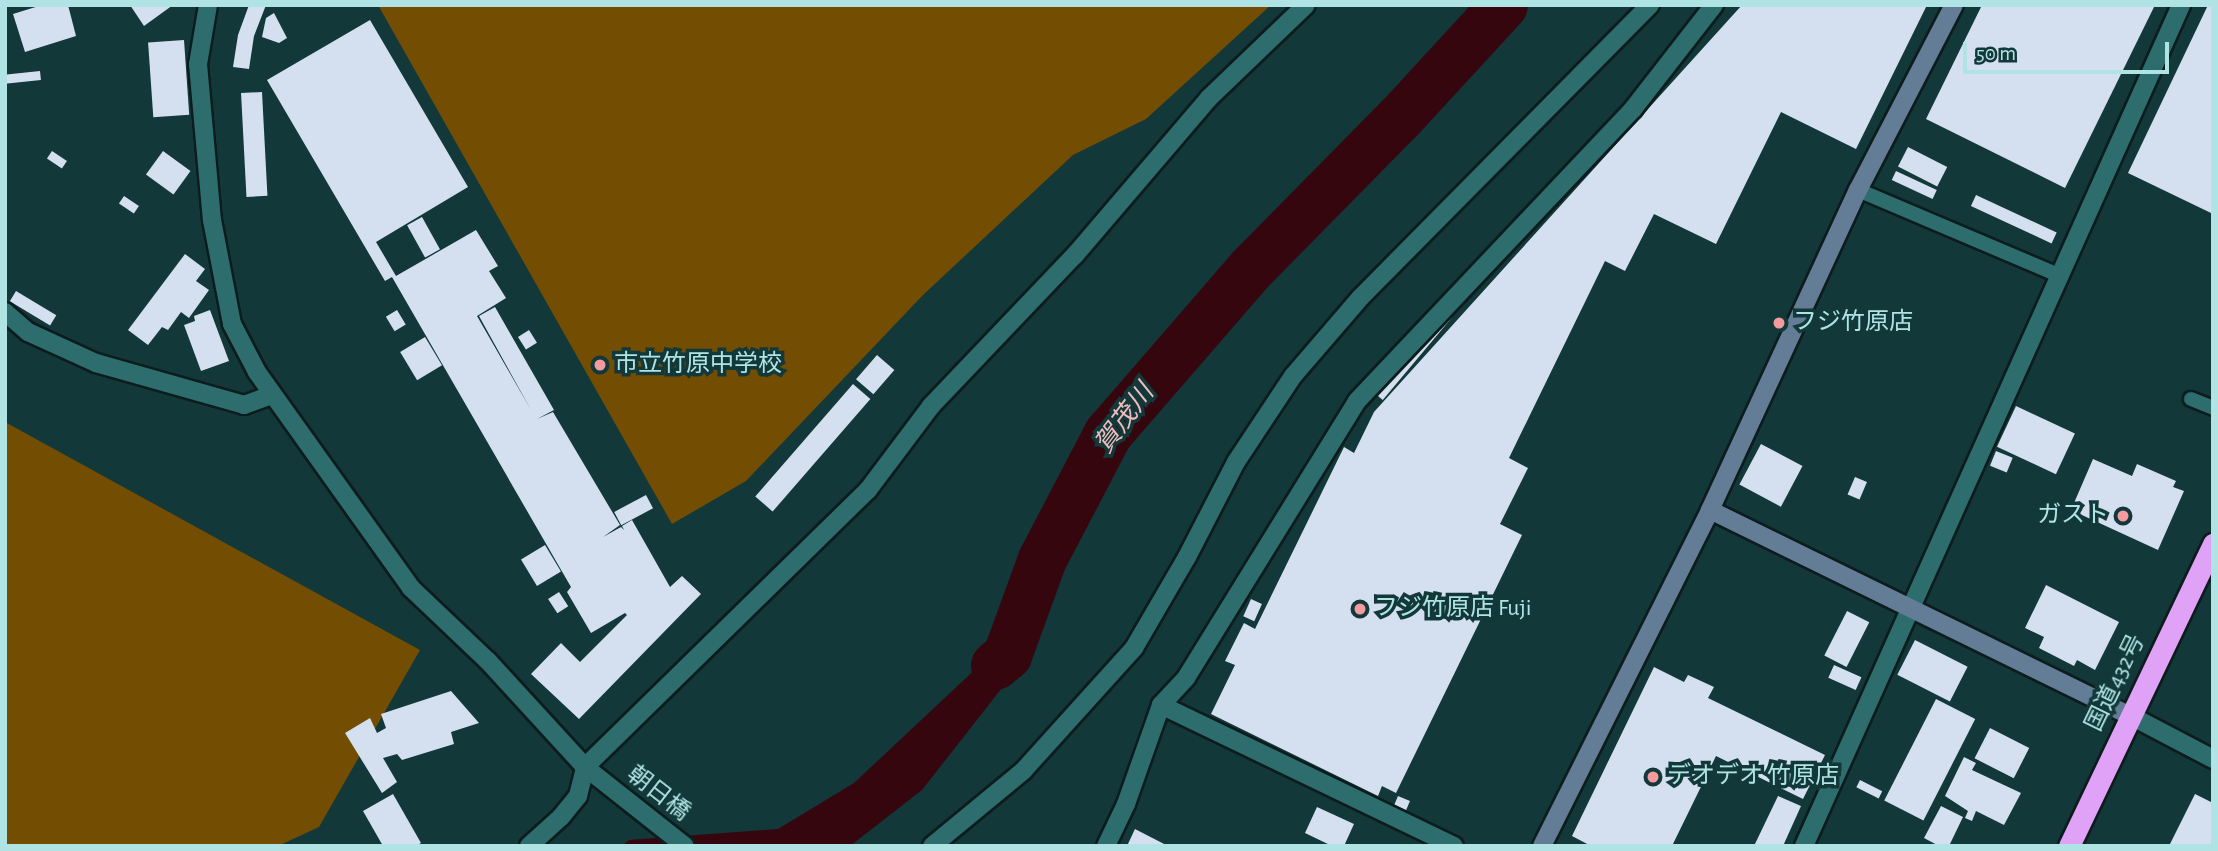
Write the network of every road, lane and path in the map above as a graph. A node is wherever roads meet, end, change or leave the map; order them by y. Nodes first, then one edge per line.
1 (208, 5) edge
2 (1306, 5) edge
3 (1650, 5) edge
4 (1714, 5) edge
5 (1954, 5) edge
6 (2181, 5) edge
7 (1858, 190) junction
8 (2059, 275) junction
9 (5, 312) edge
10 (272, 395) junction
11 (2191, 399) dead end
12 (2213, 408) edge
13 (1710, 510) junction
14 (2213, 544) edge
15 (1912, 609) junction
16 (1161, 705) junction
17 (2129, 715) junction
18 (2213, 759) edge
19 (586, 767) junction
20 (529, 846) edge
21 (685, 846) edge
22 (932, 846) edge
23 (1106, 846) edge
24 (1454, 846) edge
25 (1542, 846) edge
26 (1804, 846) edge
27 (2068, 846) edge

1 - 10 street, 朝日橋
2 - 19 street
3 - 22 street
4 - 16 street
5 - 7 street
6 - 8 street
7 - 8 lane
7 - 13 street
8 - 15 street
9 - 10 street
10 - 19 street, 朝日橋
11 - 12 lane
13 - 15 street
13 - 25 street
14 - 17 highway, 国道432号
15 - 17 street
15 - 26 street
16 - 23 street
16 - 24 street
17 - 18 street
17 - 27 highway, 国道432号
19 - 20 street
19 - 21 street, 朝日橋

